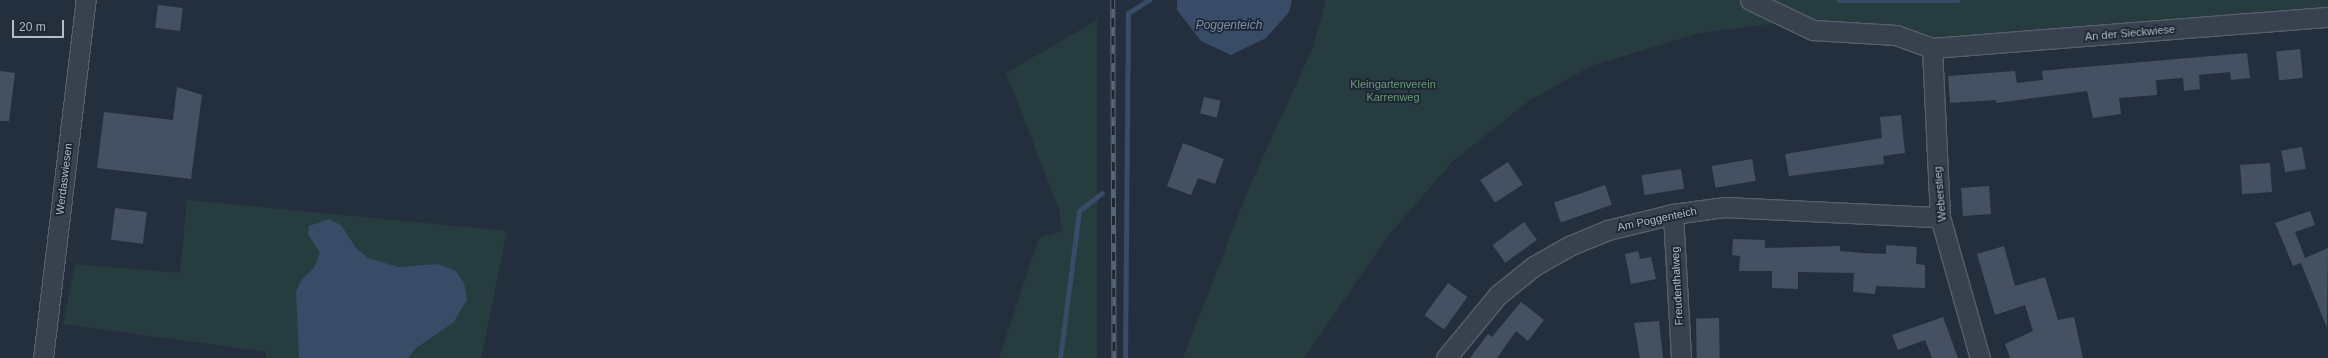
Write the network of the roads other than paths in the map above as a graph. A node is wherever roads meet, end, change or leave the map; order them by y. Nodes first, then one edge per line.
1 (86, 0) edge
2 (1750, 0) edge
3 (2328, 17) edge
4 (1932, 48) junction
5 (1673, 214) junction
6 (1940, 217) junction
7 (43, 358) edge
8 (1446, 358) edge
9 (1681, 358) edge
10 (1980, 358) edge

1 - 7 street, Werdaswiesen
2 - 4 street
3 - 4 street, An der Sieckwiese
4 - 6 street, Weberstieg
5 - 6 street, Am Poggenteich
5 - 8 street, Am Poggenteich
5 - 9 street, Freudenthalweg
6 - 10 street, Weberstieg

